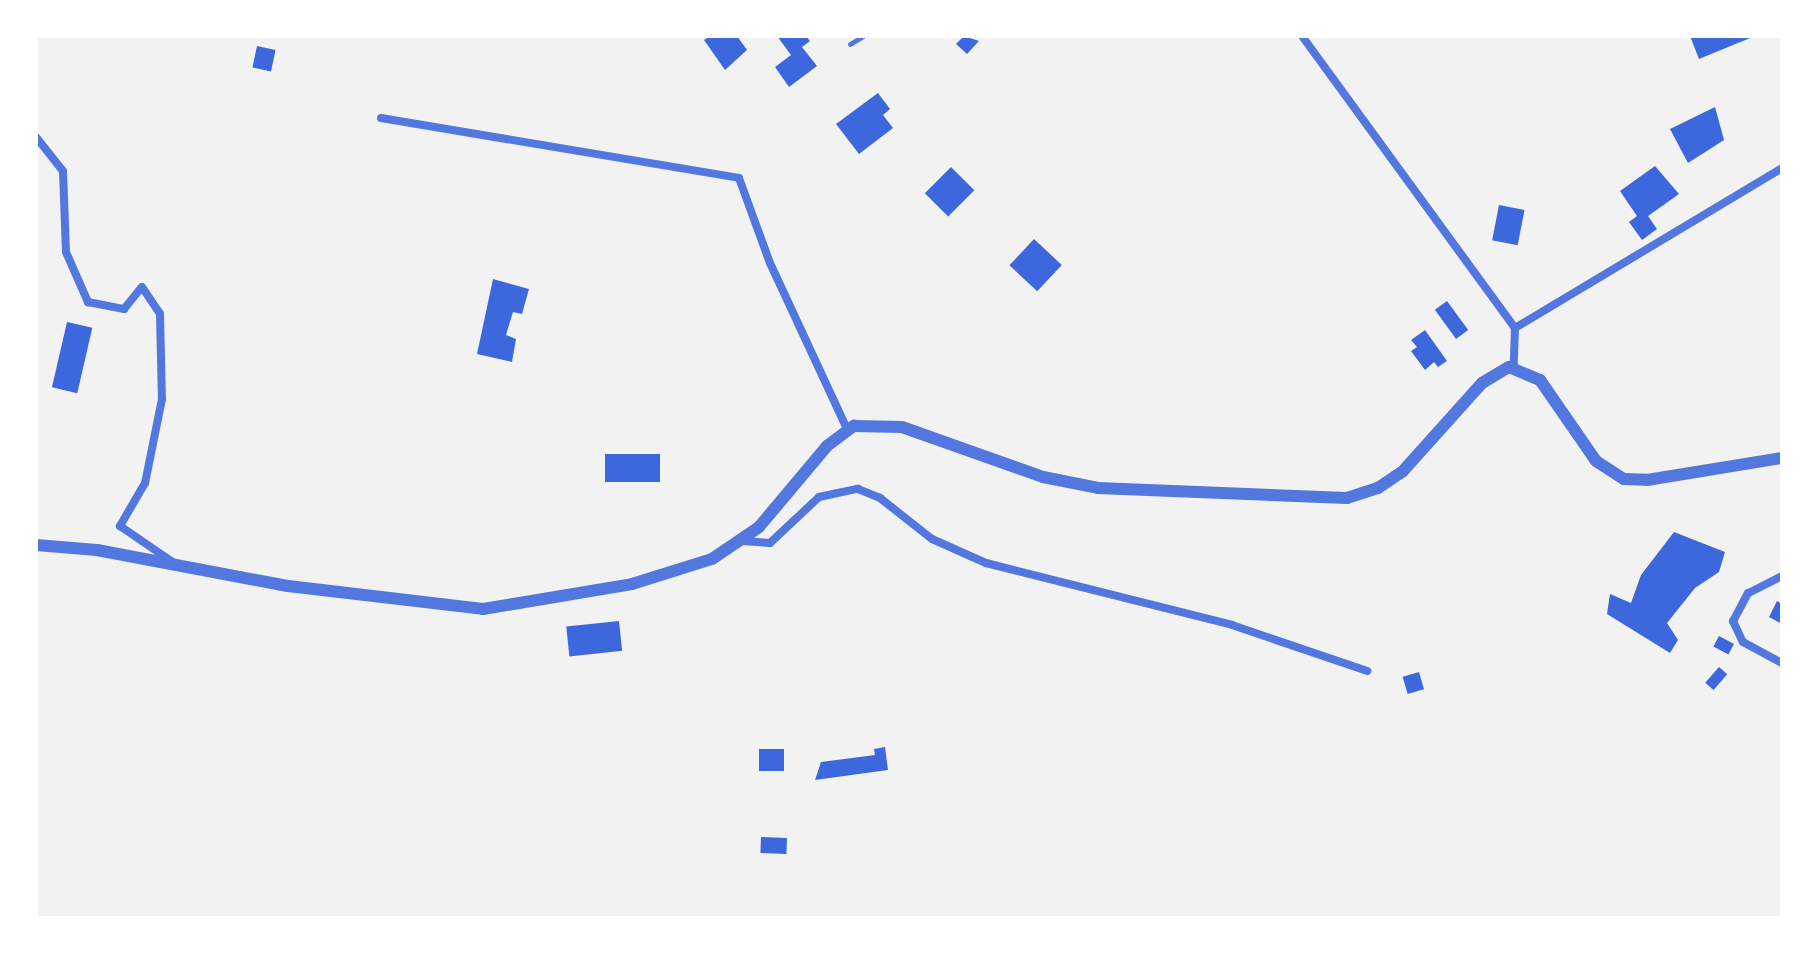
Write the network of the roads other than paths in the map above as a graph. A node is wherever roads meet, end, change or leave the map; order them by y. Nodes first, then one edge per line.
1 (863, 36) edge
2 (1302, 36) edge
3 (850, 44) dead end
4 (381, 118) dead end
5 (36, 137) edge
6 (1782, 168) edge
7 (1515, 328) junction
8 (1514, 366) junction
9 (847, 429) junction
10 (1782, 458) edge
11 (742, 541) junction
12 (36, 545) edge
13 (177, 565) junction
14 (1782, 576) edge
15 (1782, 663) edge
16 (1367, 671) dead end

1 - 3 lane
2 - 7 street
4 - 9 street
5 - 13 street
6 - 7 street
7 - 8 street
8 - 9 street
8 - 10 street
9 - 11 street
11 - 13 street
11 - 16 street
12 - 13 street
14 - 15 street

